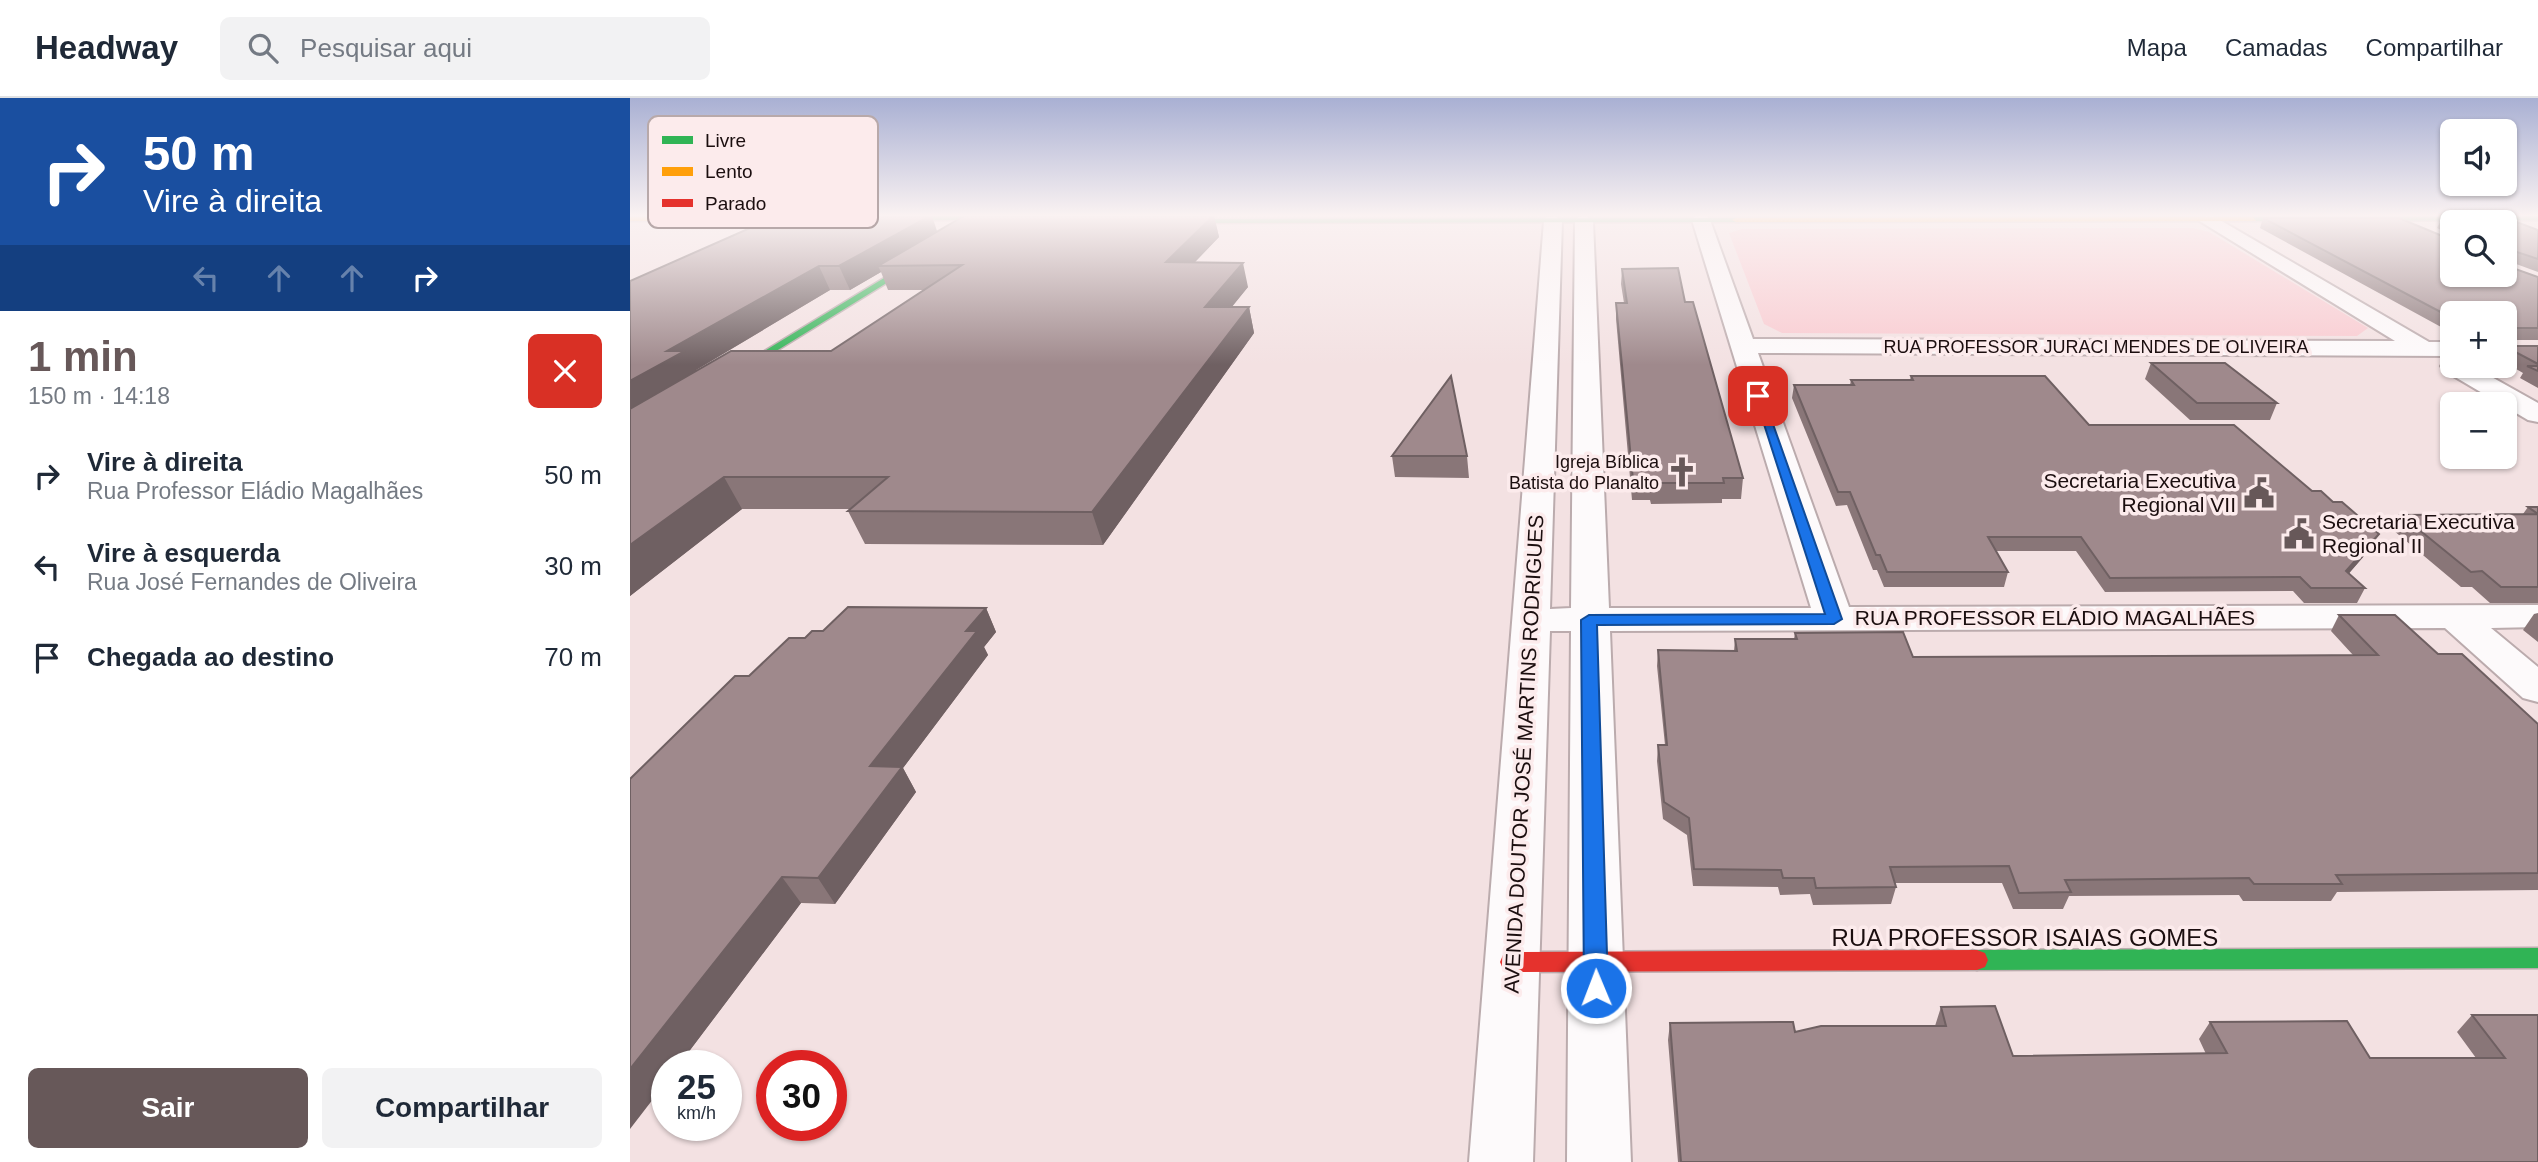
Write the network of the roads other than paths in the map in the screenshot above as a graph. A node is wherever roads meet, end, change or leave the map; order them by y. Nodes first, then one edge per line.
1 (911, 266) edge
2 (1565, 266) edge
3 (1571, 266) edge
4 (1715, 266) edge
5 (2284, 266) edge
6 (1741, 346) junction
7 (2424, 348) junction
8 (2440, 349) edge
9 (2440, 357) edge
10 (2476, 378) edge
11 (713, 385) edge
12 (2538, 414) edge
13 (2454, 616) junction
14 (2538, 616) edge
15 (1834, 619) junction
16 (1531, 620) junction
17 (1589, 620) junction
18 (2538, 689) edge
19 (2538, 958) edge
20 (1511, 962) junction
21 (1596, 963) junction
22 (1501, 1162) edge
23 (1599, 1162) edge

1 - 11 main road
2 - 16 street, AVENIDA DOUTOR JOSÉ MARTINS RODRIGUES
3 - 17 street
4 - 6 street
5 - 7 street
6 - 7 street, RUA PROFESSOR JURACI MENDES DE OLIVEIRA
6 - 15 street
7 - 8 street, RUA PROFESSOR JURACI MENDES DE OLIVEIRA
7 - 9 street
10 - 12 street
13 - 14 street, RUA PROFESSOR ELÁDIO MAGALHÃES
13 - 15 street, RUA PROFESSOR ELÁDIO MAGALHÃES
13 - 18 street
15 - 17 street, RUA PROFESSOR ELÁDIO MAGALHÃES
16 - 17 street, RUA PROFESSOR ELÁDIO MAGALHÃES
16 - 20 street, AVENIDA DOUTOR JOSÉ MARTINS RODRIGUES
17 - 21 street
19 - 21 main road, RUA PROFESSOR ISAIAS GOMES
20 - 21 main road, RUA PROFESSOR ISAIAS GOMES
20 - 22 street, AVENIDA DOUTOR JOSÉ MARTINS RODRIGUES
21 - 23 street

